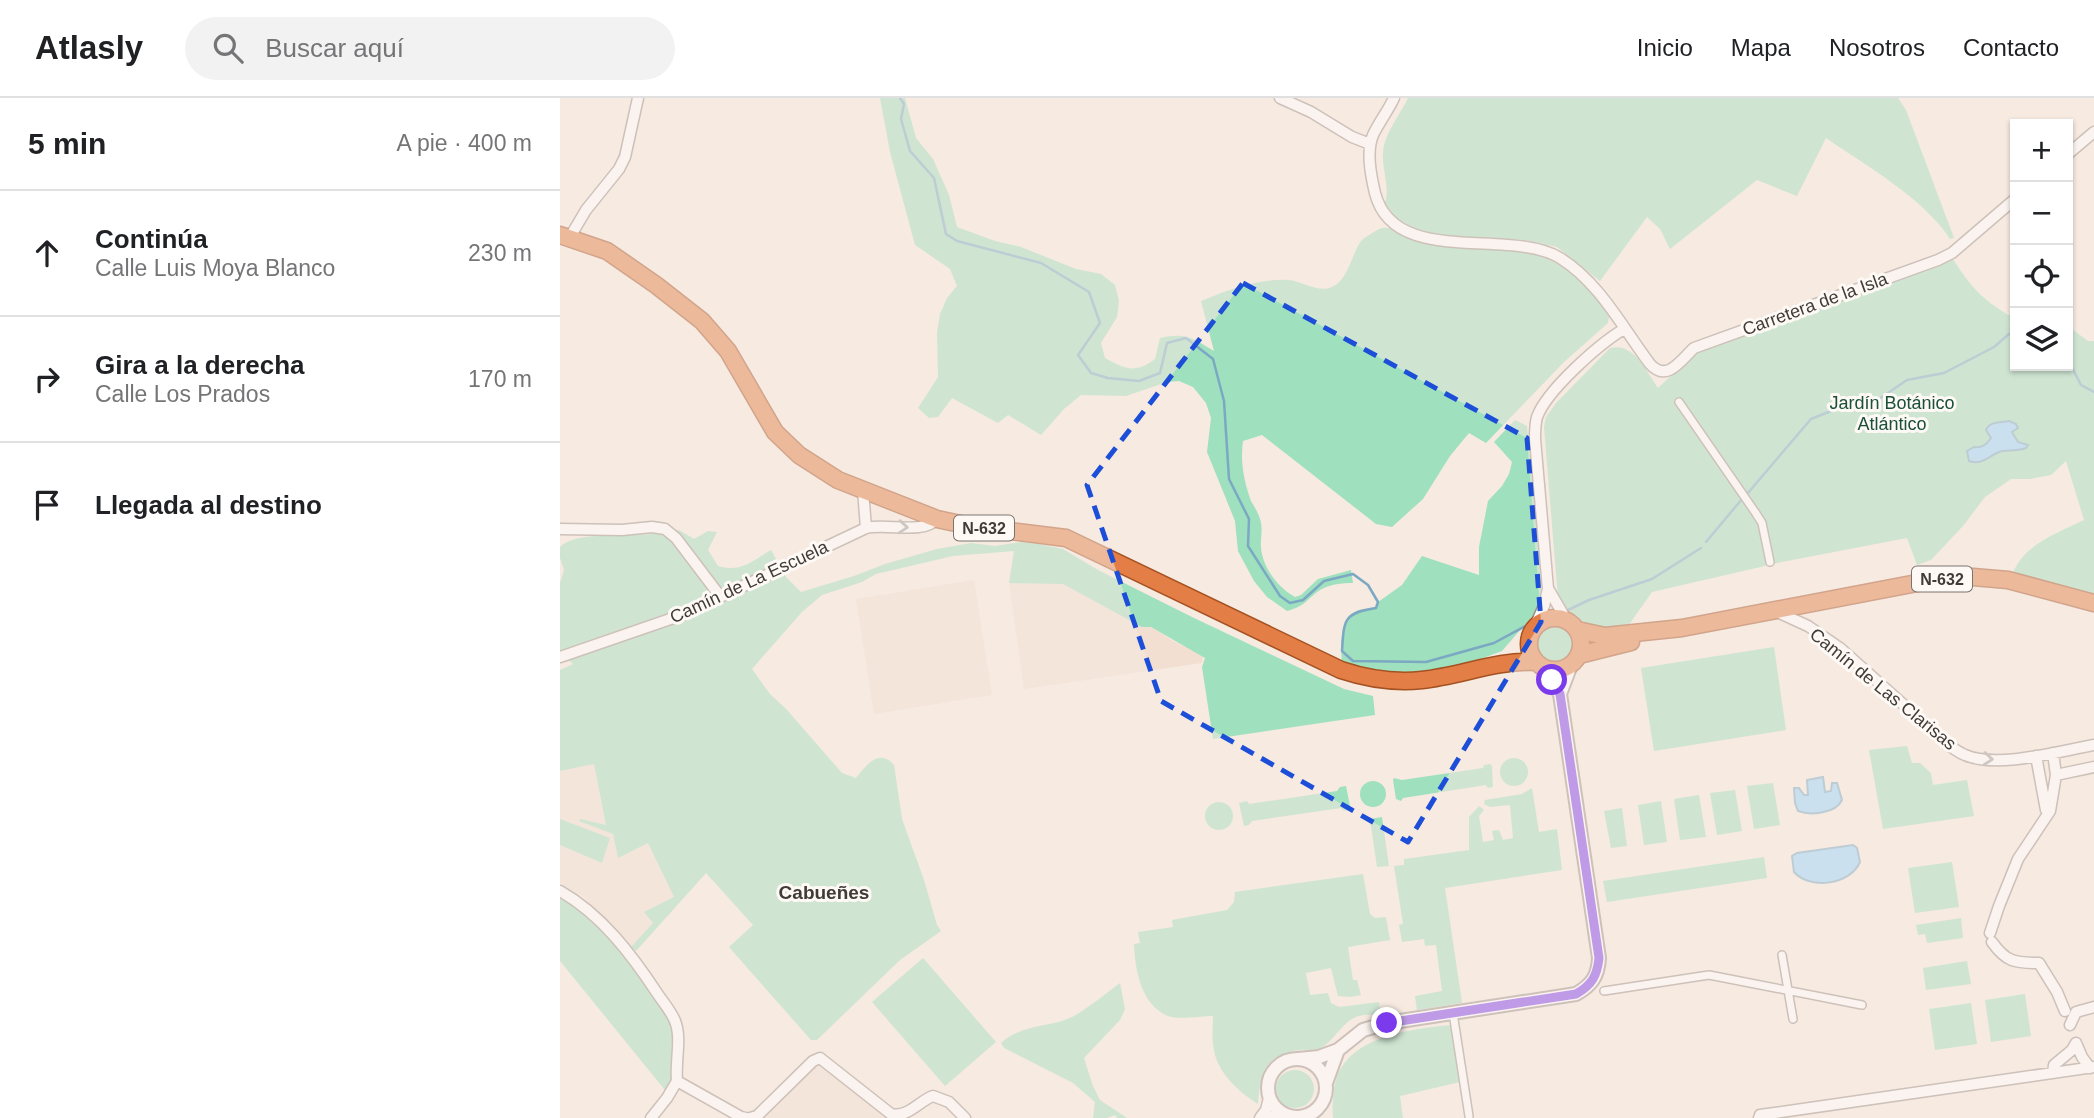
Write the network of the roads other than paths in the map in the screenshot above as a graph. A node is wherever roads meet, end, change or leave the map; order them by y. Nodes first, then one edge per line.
1 (638, 98) edge
2 (1280, 98) edge
3 (1394, 98) edge
4 (2094, 132) edge
5 (1370, 144) junction
6 (2073, 150) edge
7 (2010, 203) edge
8 (565, 236) edge
9 (1624, 329) junction
10 (1679, 402) dead end
11 (863, 490) junction
12 (937, 519) junction
13 (866, 528) junction
14 (560, 529) edge
15 (1770, 562) dead end
16 (1548, 589) junction
17 (720, 596) junction
18 (2094, 603) edge
19 (1774, 611) junction
20 (1572, 626) junction
21 (1682, 628) junction
22 (1532, 633) junction
23 (560, 657) edge
24 (1575, 660) junction
25 (1540, 664) junction
26 (1485, 666) junction
27 (1560, 694) junction
28 (2094, 745) edge
29 (2053, 753) junction
30 (2036, 755) junction
31 (2094, 767) edge
32 (2056, 775) junction
33 (2041, 780) junction
34 (2047, 817) junction
35 (560, 891) edge
36 (1782, 954) dead end
37 (1604, 991) dead end
38 (1788, 991) junction
39 (1862, 1005) dead end
40 (2094, 1007) edge
41 (2065, 1012) dead end
42 (1453, 1013) junction
43 (1793, 1019) dead end
44 (2070, 1026) dead end
45 (1338, 1049) junction
46 (1298, 1059) junction
47 (2063, 1059) junction
48 (2092, 1067) edge
49 (2053, 1073) junction
50 (677, 1081) junction
51 (1326, 1083) junction
52 (1269, 1098) junction
53 (1323, 1102) junction
54 (1469, 1116) dead end
55 (1290, 1117) edge
56 (651, 1118) edge
57 (748, 1118) edge
58 (965, 1118) edge
59 (1260, 1118) edge
60 (1266, 1118) edge
61 (1323, 1118) edge
62 (1759, 1118) edge

1 - 8 street
2 - 5 street
3 - 5 street
4 - 6 street
5 - 9 street
7 - 9 street, Carretera de la Isla
8 - 11 highway, N-632
9 - 16 street
10 - 15 street
11 - 12 highway, N-632
11 - 13 street
13 -> 12 street, Camín de La Escuela
12 - 26 highway, N-632
13 - 17 street, Camín de La Escuela
14 - 17 street
16 - 20 street
16 - 22 street
17 - 23 street, Camín de La Escuela
18 - 19 highway, N-632
19 - 21 highway, N-632
19 -> 30 street, Camín de Las Clarisas
20 - 21 highway, N-632
20 - 22 highway, N-632
20 - 24 highway
21 - 24 highway, N-632
22 - 25 highway
22 - 26 highway, N-632
24 - 25 highway
24 - 27 street
25 - 26 highway, N-632
25 - 27 street
27 - 42 street
28 - 29 street, Camín de Las Clarisas
29 - 30 street, Camín de Las Clarisas
29 - 32 street
30 - 33 street
31 - 32 street
32 - 33 street
32 - 34 street
33 - 34 street
34 - 41 street
35 - 50 street
36 - 38 street
37 - 38 street
38 - 39 street
38 - 43 street
40 - 44 street
42 - 45 street
42 - 54 street
45 - 46 street
45 - 51 street
46 - 51 street
46 - 52 street
47 - 48 street
47 - 48 street
47 - 49 street
48 - 49 street
49 - 62 street
50 - 56 street
50 - 57 street
51 - 53 street
52 - 55 street
52 - 59 street
53 - 55 street
53 - 61 street
55 - 60 street
57 - 58 street

